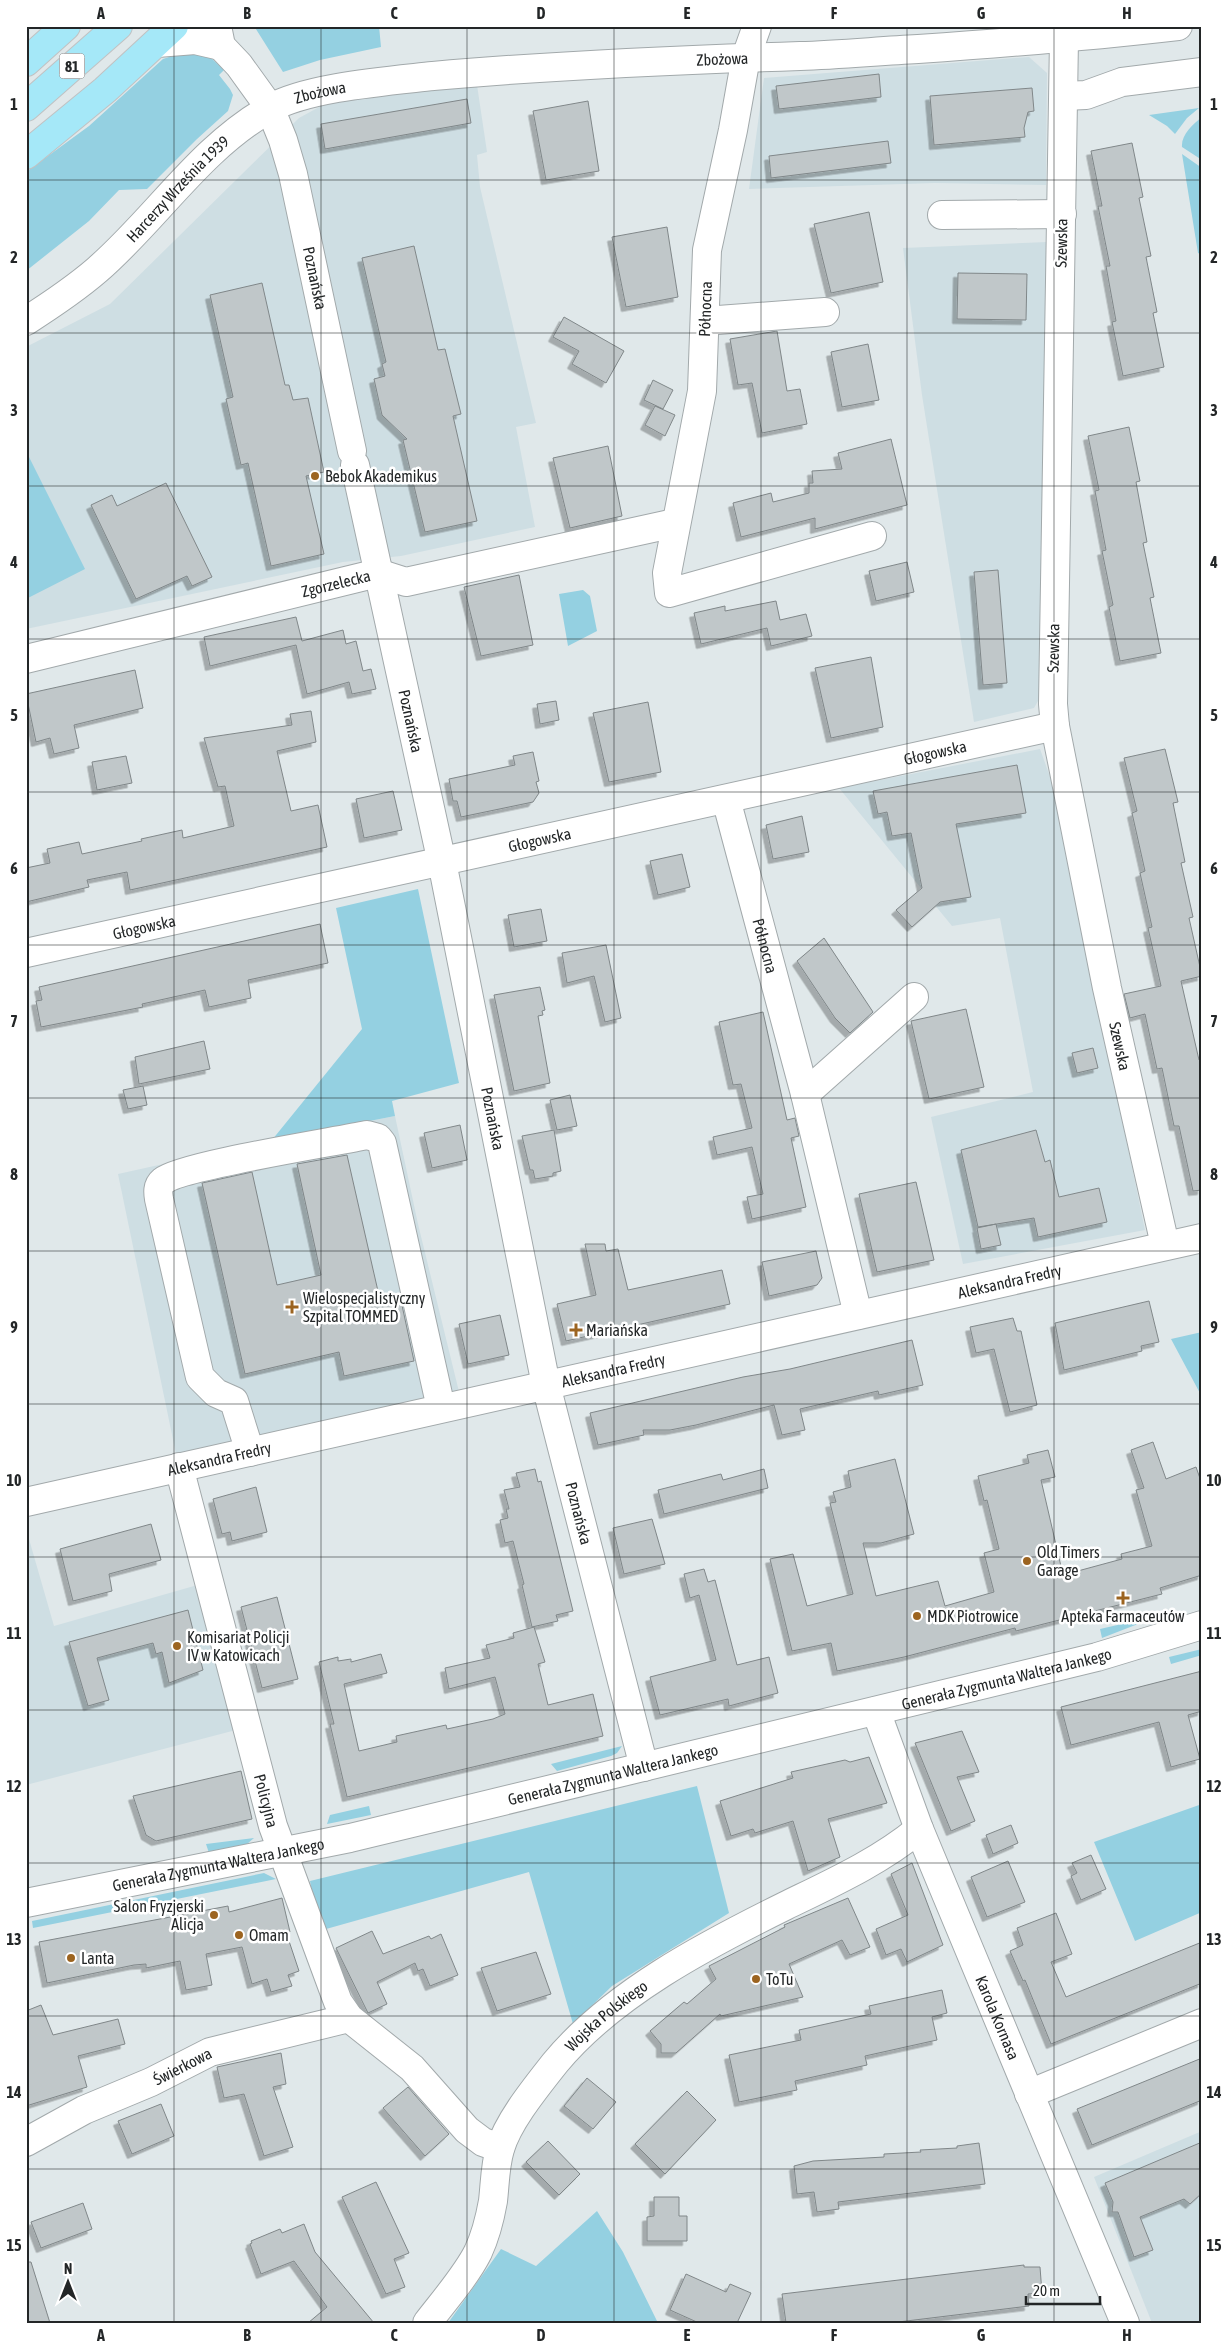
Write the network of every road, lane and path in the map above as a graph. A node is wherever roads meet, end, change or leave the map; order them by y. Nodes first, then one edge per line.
1 (66, 26) edge
2 (118, 26) edge
3 (757, 26) edge
4 (1178, 26) edge
5 (1074, 34) edge
6 (165, 35) edge
7 (219, 36) edge
8 (746, 57) junction
9 (26, 62) edge
10 (1202, 72) edge
11 (1064, 96) junction
12 (26, 106) edge
13 (270, 108) junction
14 (26, 155) edge
15 (1062, 214) junction
16 (942, 215) dead end
17 (825, 312) dead end
18 (26, 321) edge
19 (705, 321) junction
20 (675, 523) junction
21 (872, 536) dead end
22 (378, 573) junction
23 (26, 659) edge
24 (1055, 726) junction
25 (726, 799) junction
26 (441, 860) junction
27 (26, 953) edge
28 (914, 997) dead end
29 (806, 1094) junction
30 (1202, 1238) edge
31 (1165, 1245) junction
32 (858, 1315) junction
33 (546, 1384) junction
34 (441, 1408) junction
35 (250, 1452) junction
36 (180, 1467) junction
37 (26, 1502) edge
38 (1199, 1624) edge
39 (876, 1711) junction
40 (644, 1767) junction
41 (919, 1829) junction
42 (283, 1851) junction
43 (26, 1903) edge
44 (348, 2018) junction
45 (1202, 2023) edge
46 (1029, 2094) junction
47 (26, 2142) edge
48 (500, 2148) junction
49 (427, 2323) edge
50 (1125, 2323) edge

1 - 9 main road, 81
2 - 12 main road, 81
3 - 8 street, Północna
4 - 5 street, Zbożowa
5 - 8 street, Zbożowa
5 - 11 street, Szewska
6 - 7 street
6 - 14 main road
7 - 13 street
8 - 13 street, Zbożowa
8 - 19 street, Północna
10 - 11 street
11 - 15 street, Szewska
13 - 18 street, Harcerzy Września 1939
13 - 22 street, Poznańska
15 - 16 street
15 - 24 street, Szewska
17 - 19 street
19 - 20 street, Północna
20 - 21 street, Północna
20 - 22 street, Zgorzelecka
22 - 23 street, Zgorzelecka
22 - 26 street, Poznańska
24 - 25 street, Głogowska
24 - 31 street, Szewska
25 - 26 street, Głogowska
25 - 29 street, Północna
26 - 27 street, Głogowska
26 - 33 street, Poznańska
28 - 29 street
29 - 32 street, Północna
30 - 31 street, Aleksandra Fredry
31 - 32 street, Aleksandra Fredry
32 - 33 street, Aleksandra Fredry
33 - 34 street, Aleksandra Fredry
33 - 40 street, Poznańska
34 - 35 street, Aleksandra Fredry
34 - 35 street
35 - 36 street, Aleksandra Fredry
36 - 37 street, Aleksandra Fredry
36 - 42 street, Policyjna
38 - 39 street, Generała Zygmunta Waltera Jankego
39 - 40 street, Generała Zygmunta Waltera Jankego
39 - 41 street, Karola Kornasa
40 - 42 street, Generała Zygmunta Waltera Jankego
41 - 46 street, Karola Kornasa
41 - 48 street, Wojska Polskiego
42 - 43 street, Generała Zygmunta Waltera Jankego
42 - 44 street, Policyjna
44 - 47 street, Świerkowa
44 - 48 street, Policyjna
45 - 46 street
46 - 50 street, Karola Kornasa
48 - 49 street, Wojska Polskiego

